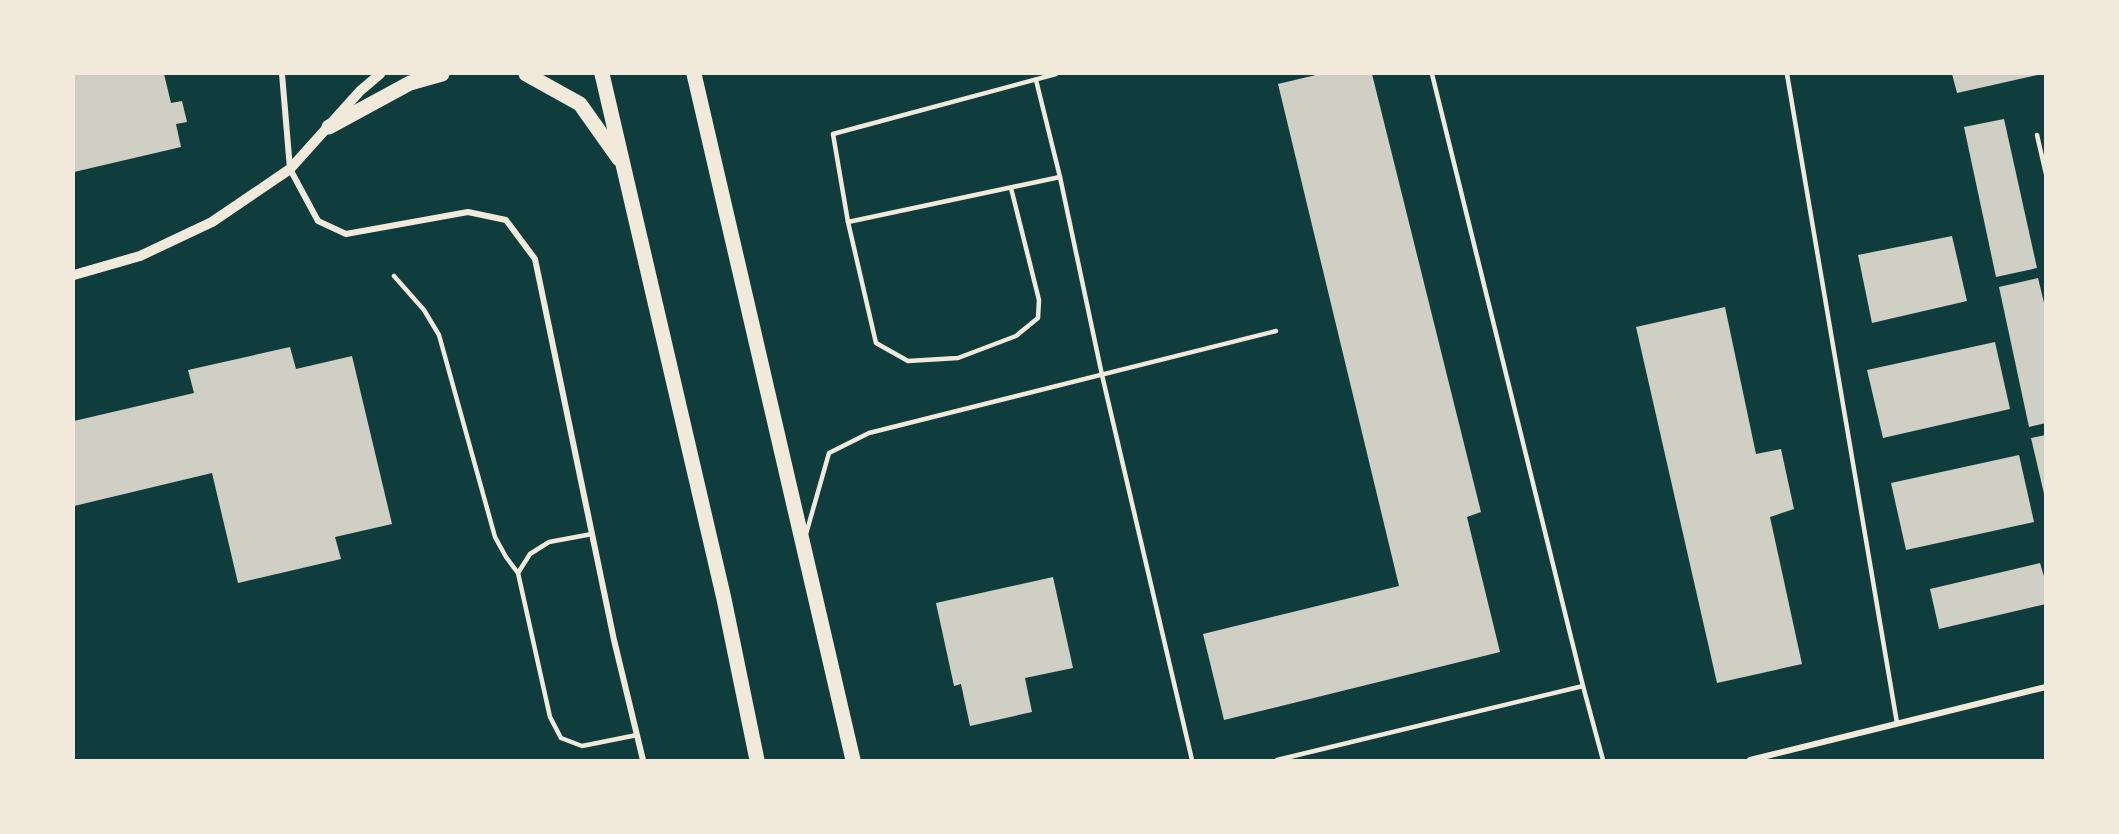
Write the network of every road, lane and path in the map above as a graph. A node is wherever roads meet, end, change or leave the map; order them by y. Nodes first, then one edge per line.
1 (282, 74) edge
2 (380, 74) edge
3 (442, 74) edge
4 (526, 74) edge
5 (602, 74) edge
6 (694, 74) edge
7 (1056, 74) edge
8 (1432, 74) edge
9 (1787, 74) edge
10 (1036, 80) junction
11 (329, 127) junction
12 (2037, 135) dead end
13 (624, 165) junction
14 (290, 169) junction
15 (2046, 174) edge
16 (1060, 177) junction
17 (1011, 188) junction
18 (848, 222) junction
19 (74, 276) edge
20 (394, 276) dead end
21 (1276, 331) dead end
22 (1102, 375) junction
23 (592, 534) junction
24 (803, 542) junction
25 (518, 573) junction
26 (1583, 686) junction
27 (2046, 687) edge
28 (1897, 723) junction
29 (637, 735) junction
30 (643, 760) edge
31 (757, 760) edge
32 (853, 760) edge
33 (1192, 760) edge
34 (1276, 760) edge
35 (1603, 760) edge
36 (1750, 760) edge

1 - 14 street
2 - 11 street
3 - 11 main road
4 - 13 main road
5 - 13 main road
6 - 24 main road
7 - 10 lane
8 - 26 lane
9 - 28 lane
10 - 16 lane
10 - 18 lane
11 - 14 street
12 - 15 lane
13 - 31 main road
14 - 19 street
14 - 23 street
16 - 17 lane
16 - 22 lane
17 - 18 lane
17 - 18 lane
20 - 25 lane
21 - 22 lane
22 - 24 lane
22 - 33 lane
23 - 25 lane
23 - 29 street
24 - 32 main road
25 - 29 lane
26 - 34 lane
26 - 35 lane
27 - 28 street
28 - 36 street
29 - 30 street

